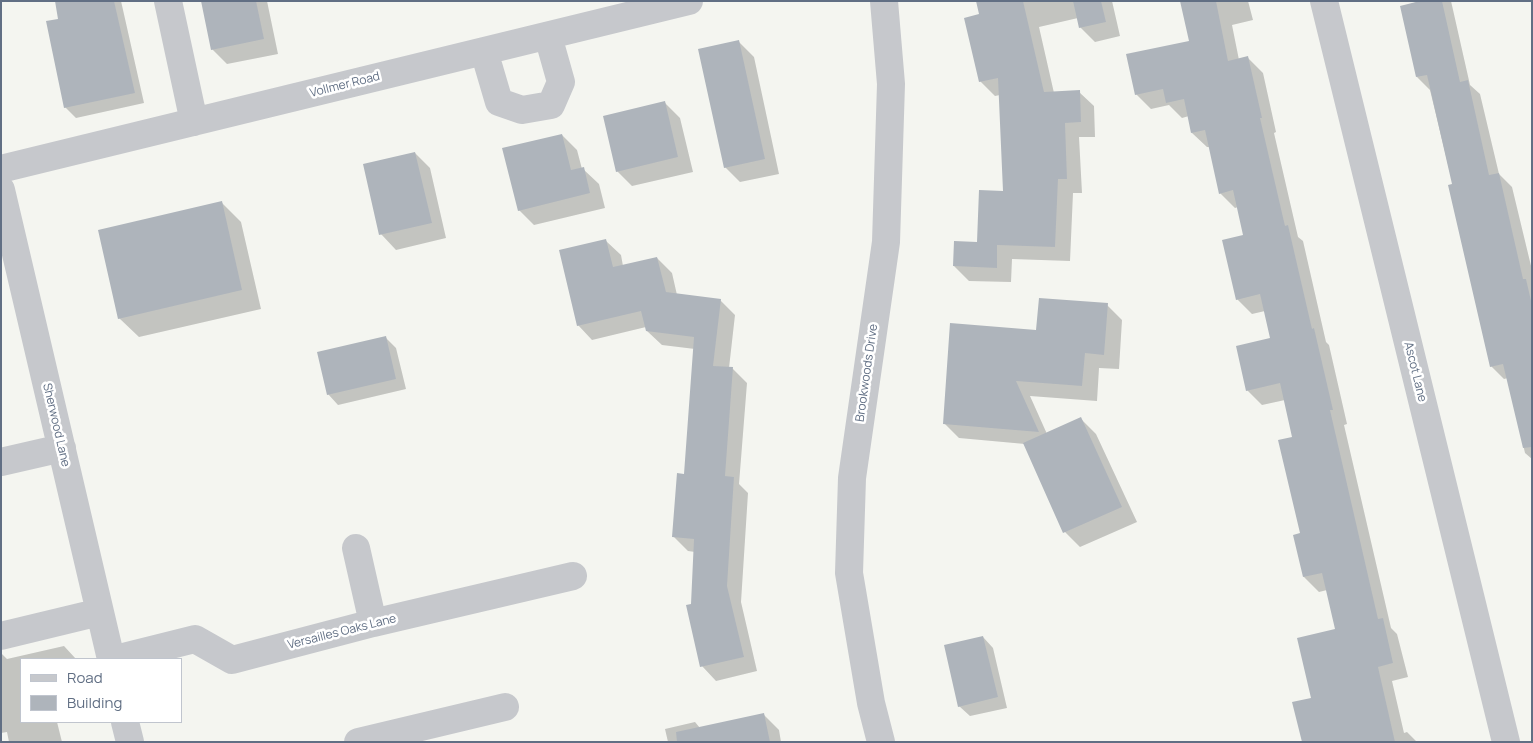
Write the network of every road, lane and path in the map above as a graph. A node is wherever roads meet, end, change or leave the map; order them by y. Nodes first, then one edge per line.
1 (168, 1) edge
2 (690, 1) edge
3 (884, 1) edge
4 (1324, 1) edge
5 (548, 36) junction
6 (484, 51) junction
7 (194, 122) junction
8 (1, 169) edge
9 (1, 190) edge
10 (62, 448) junction
11 (1, 462) edge
12 (356, 548) dead end
13 (573, 576) dead end
14 (100, 612) junction
15 (373, 623) junction
16 (1, 636) edge
17 (111, 658) edge
18 (119, 658) edge
19 (505, 707) dead end
20 (125, 723) edge
21 (130, 742) edge
22 (358, 742) edge
23 (881, 742) edge
24 (1506, 742) edge

1 - 7 street
2 - 5 street, Vollmer Road
3 - 23 street, Brookwoods Drive
4 - 24 street, Ascot Lane
5 - 6 street, Vollmer Road
5 - 6 street
6 - 7 street, Vollmer Road
7 - 8 street, Vollmer Road
9 - 10 street, Sherwood Lane
10 - 11 street
10 - 14 street, Sherwood Lane
12 - 15 street
13 - 15 street, Versailles Oaks Lane
14 - 16 street
14 - 17 street, Sherwood Lane
15 - 18 street, Versailles Oaks Lane
19 - 22 street
20 - 21 street

